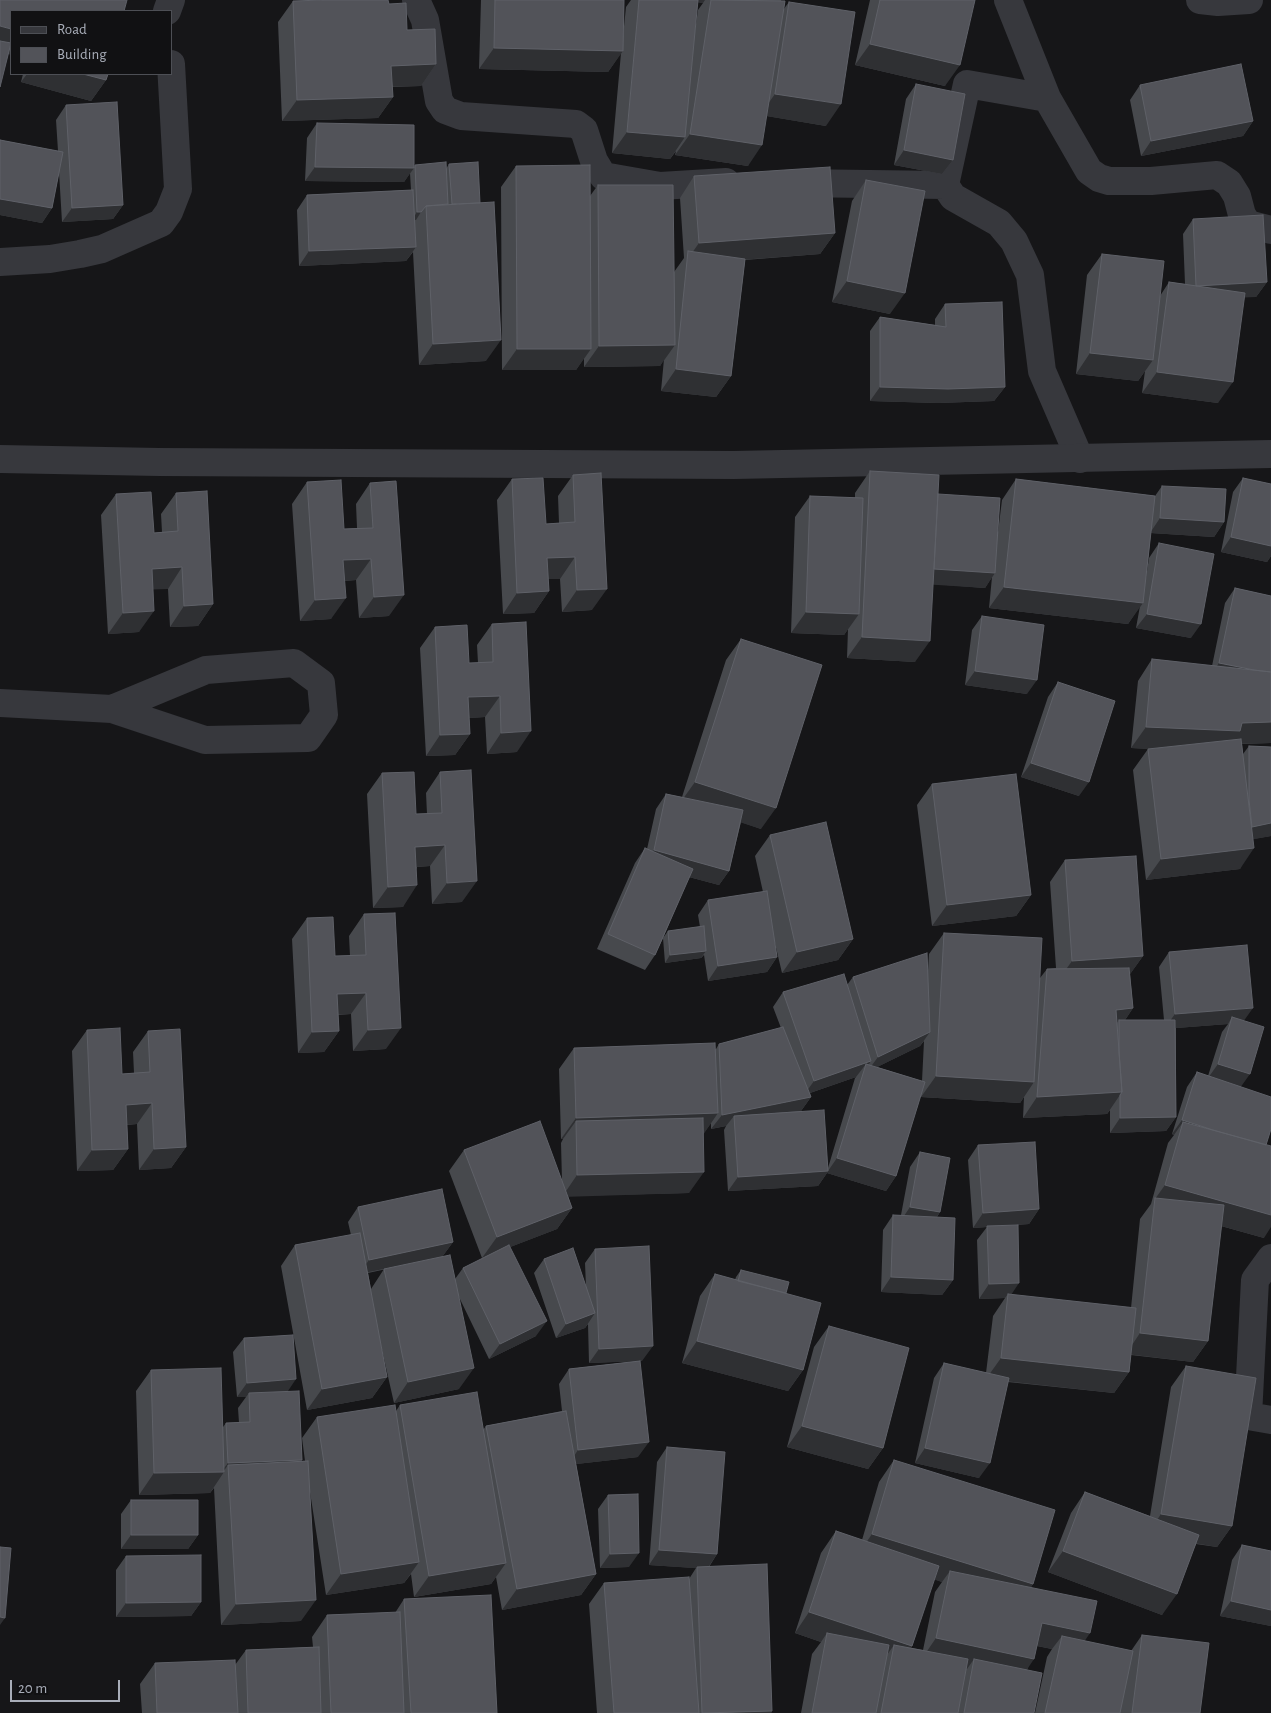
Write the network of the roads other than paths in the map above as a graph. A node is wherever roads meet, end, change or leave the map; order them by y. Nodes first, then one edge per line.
1 (416, 0) edge
2 (1008, 0) edge
3 (1200, 0) edge
4 (1249, 0) edge
5 (172, 75) edge
6 (1048, 98) junction
7 (945, 185) junction
8 (1271, 230) edge
9 (0, 262) edge
10 (1271, 454) edge
11 (0, 458) edge
12 (1080, 459) junction
13 (0, 703) edge
14 (112, 709) junction
15 (1271, 1258) edge
16 (1271, 1420) edge

1 - 7 street
2 - 6 street
3 - 4 street
5 - 9 street
6 - 7 street
6 - 8 street
7 - 12 street
10 - 12 street
11 - 12 street
13 - 14 street
14 - 14 street
15 - 16 street

